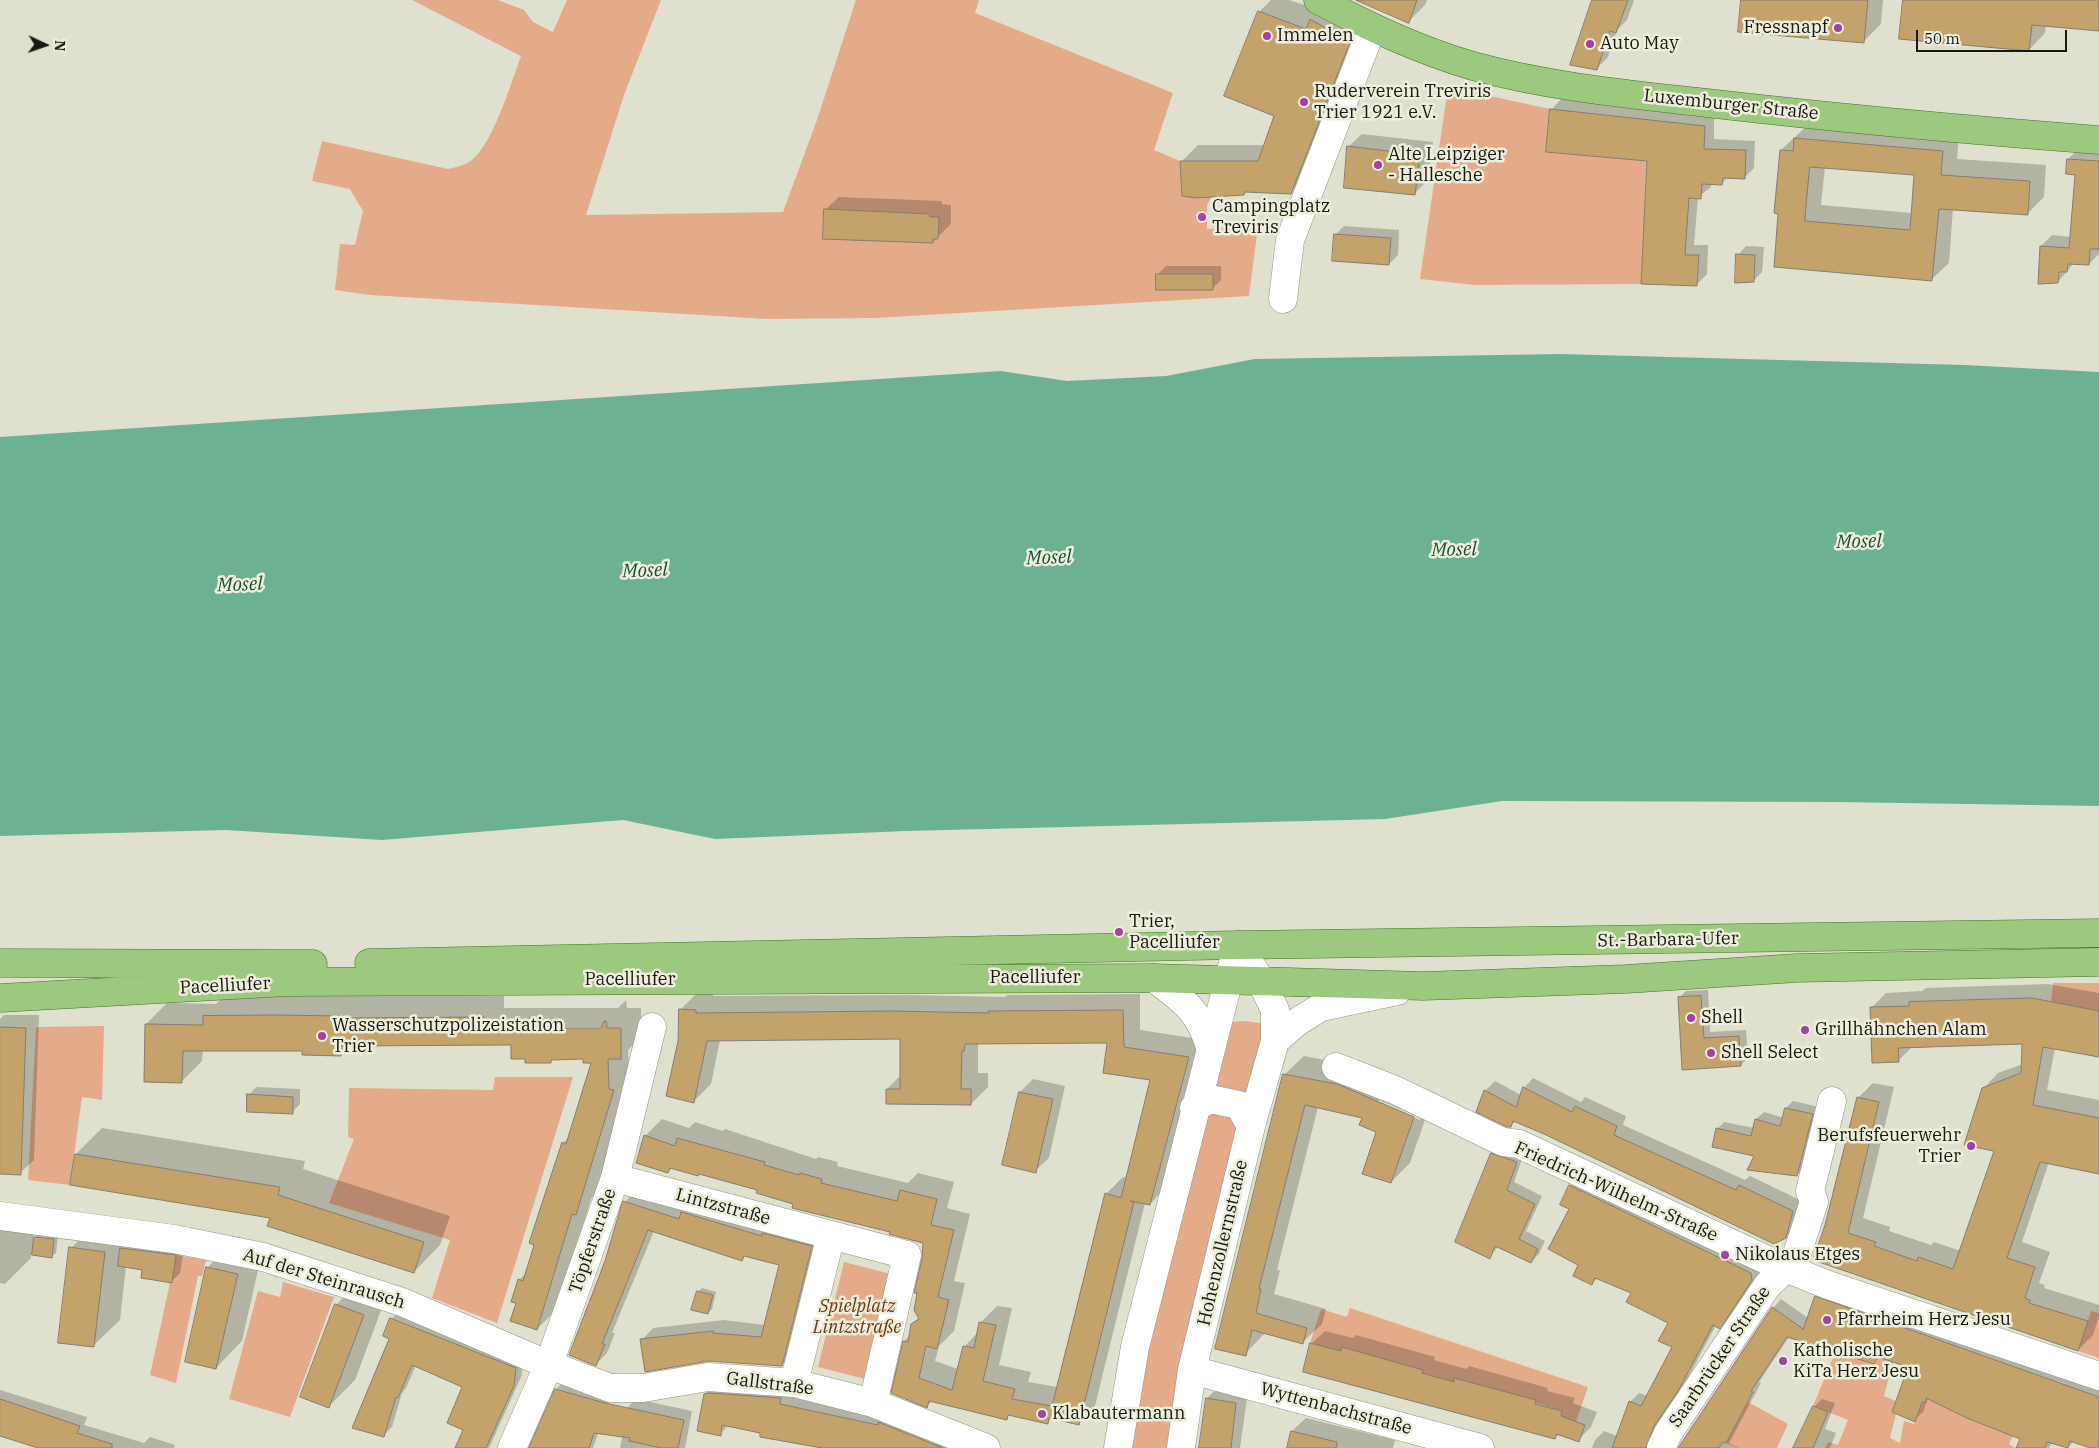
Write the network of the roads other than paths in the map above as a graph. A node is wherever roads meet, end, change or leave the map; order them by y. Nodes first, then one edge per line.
1 (1318, 0) edge
2 (1372, 28) junction
3 (2099, 140) edge
4 (1283, 299) dead end
5 (2099, 933) edge
6 (1238, 945) junction
7 (2099, 962) edge
8 (0, 963) edge
9 (1154, 978) junction
10 (1228, 980) junction
11 (1260, 981) junction
12 (1423, 986) junction
13 (0, 998) edge
14 (652, 1027) dead end
15 (1274, 1041) junction
16 (1210, 1047) junction
17 (1336, 1067) dead end
18 (1832, 1101) dead end
19 (1194, 1108) junction
20 (1250, 1126) junction
21 (615, 1178) junction
22 (0, 1216) edge
23 (831, 1235) junction
24 (1784, 1267) junction
25 (549, 1364) junction
26 (1192, 1370) junction
27 (2099, 1376) edge
28 (794, 1383) junction
29 (873, 1403) junction
30 (512, 1448) edge
31 (986, 1448) edge
32 (1118, 1448) edge
33 (1181, 1448) edge
34 (1480, 1448) edge
35 (1661, 1448) edge

1 - 2 main road, Luxemburger Straße
2 - 3 main road, Luxemburger Straße
2 - 4 street
5 - 6 main road, St.-Barbara-Ufer
6 - 8 main road, Pacelliufer
6 - 10 street
6 - 11 street, Hohenzollernstraße
7 - 12 main road, St.-Barbara-Ufer
9 - 10 main road, Pacelliufer
9 - 13 main road, Pacelliufer
9 - 16 street
10 - 11 main road, Pacelliufer
10 - 16 street
11 - 12 main road, St.-Barbara-Ufer
11 - 15 street, Hohenzollernstraße
12 - 15 street
14 - 21 street, Töpferstraße
15 - 20 street, Hohenzollernstraße
16 - 19 street
17 - 24 street, Friedrich-Wilhelm-Straße
18 - 24 street, Saarbrücker Straße
19 - 20 street
19 - 32 street
20 - 26 street, Hohenzollernstraße
21 - 23 street, Lintzstraße
21 - 25 street, Töpferstraße
22 - 25 street, Auf der Steinrausch
23 - 28 street
23 - 29 street, Lintzstraße
24 - 27 street, Friedrich-Wilhelm-Straße
24 - 35 street, Saarbrücker Straße
25 - 28 street, Gallstraße
25 - 30 street, Töpferstraße
26 - 33 street, Hohenzollernstraße
26 - 34 street, Wyttenbachstraße
28 - 29 street, Gallstraße
29 - 31 street, Gallstraße

